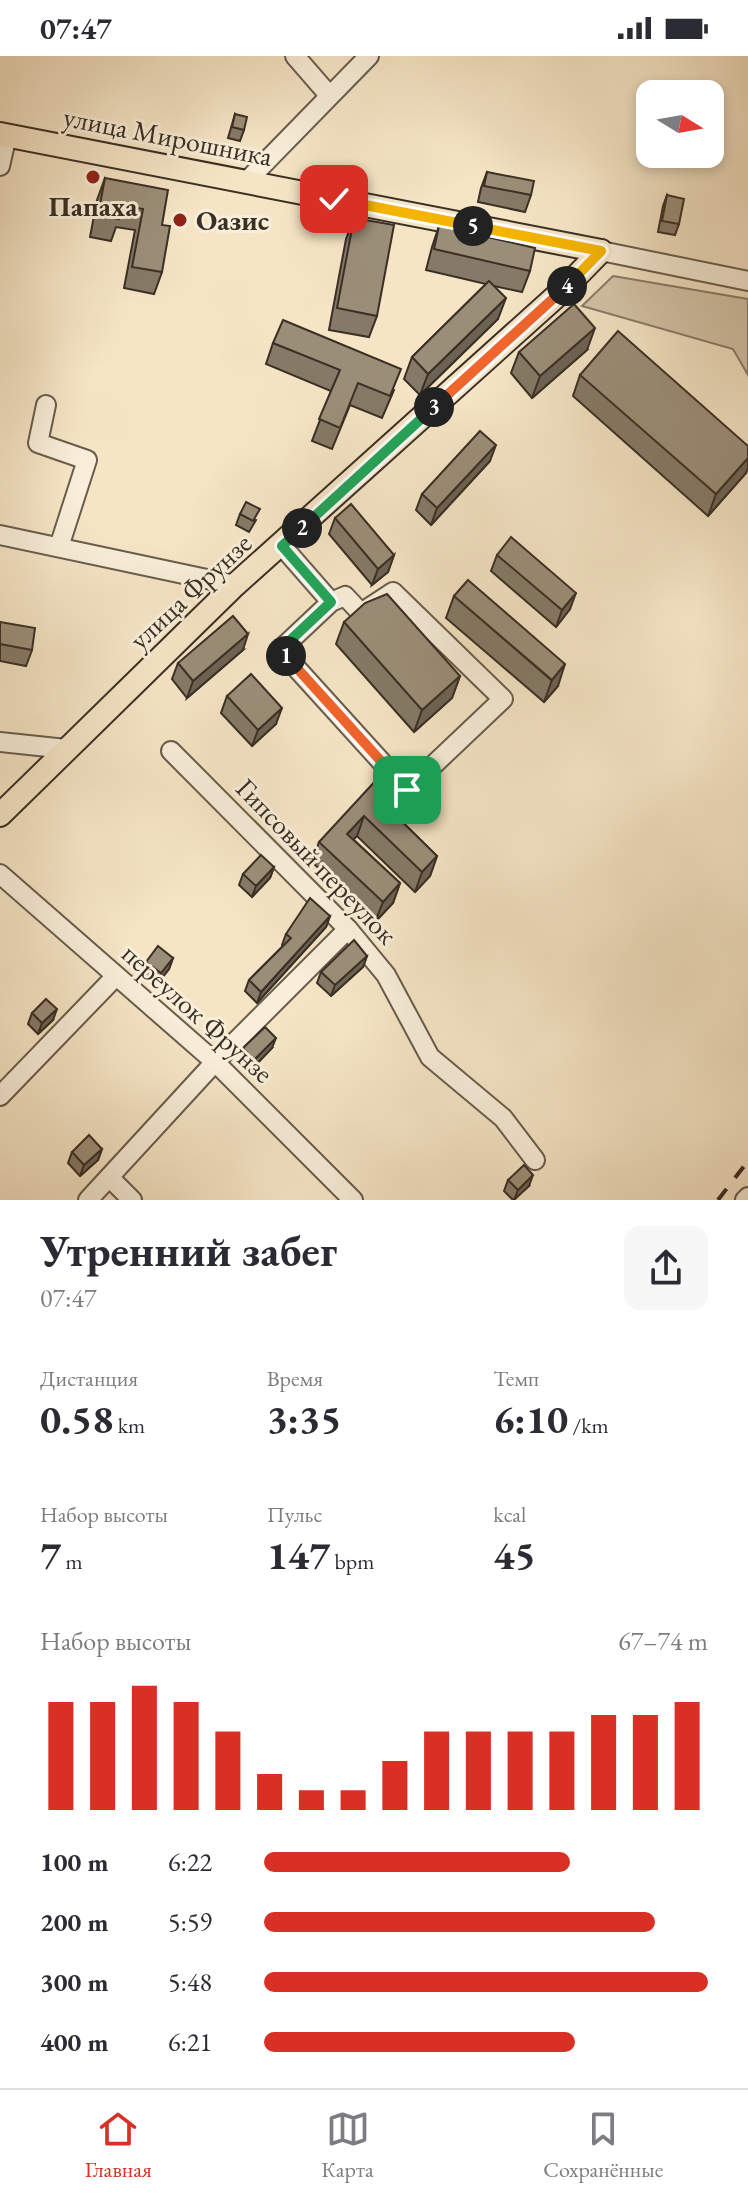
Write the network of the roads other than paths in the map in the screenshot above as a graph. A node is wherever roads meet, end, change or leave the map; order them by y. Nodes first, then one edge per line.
1 (295, 56) edge
2 (369, 56) edge
3 (328, 94) junction
4 (3, 134) edge
5 (0, 166) edge
6 (246, 182) junction
7 (601, 251) junction
8 (748, 281) edge
9 (46, 405) dead end
10 (0, 535) edge
11 (282, 546) junction
12 (59, 547) junction
13 (235, 585) junction
14 (331, 602) junction
15 (0, 742) edge
16 (66, 749) junction
17 (171, 751) dead end
18 (0, 815) edge
19 (0, 874) edge
20 (348, 929) junction
21 (115, 977) junction
22 (215, 1062) junction
23 (0, 1096) edge
24 (535, 1160) dead end
25 (110, 1178) junction
26 (88, 1200) edge
27 (132, 1200) edge
28 (353, 1200) edge

1 - 3 street
2 - 3 street
3 - 6 street
4 - 5 street
4 - 6 main road, улица Мирошника
6 - 7 main road, улица Мирошника
7 - 8 street, улица Мирошника
7 - 11 main road, улица Фрунзе
9 - 12 street
10 - 12 street
11 - 13 main road, улица Фрунзе
11 - 14 street
12 - 13 street
13 - 16 main road, улица Фрунзе
14 - 14 street
15 - 16 street
16 - 18 main road, улица Фрунзе
17 - 20 street, Гипсовый переулок
19 - 21 street, переулок Фрунзе
20 - 22 street
20 - 24 street, Гипсовый переулок
21 - 22 street, переулок Фрунзе
21 - 23 street
22 - 25 street
22 - 28 street, переулок Фрунзе
25 - 26 street
25 - 27 street

